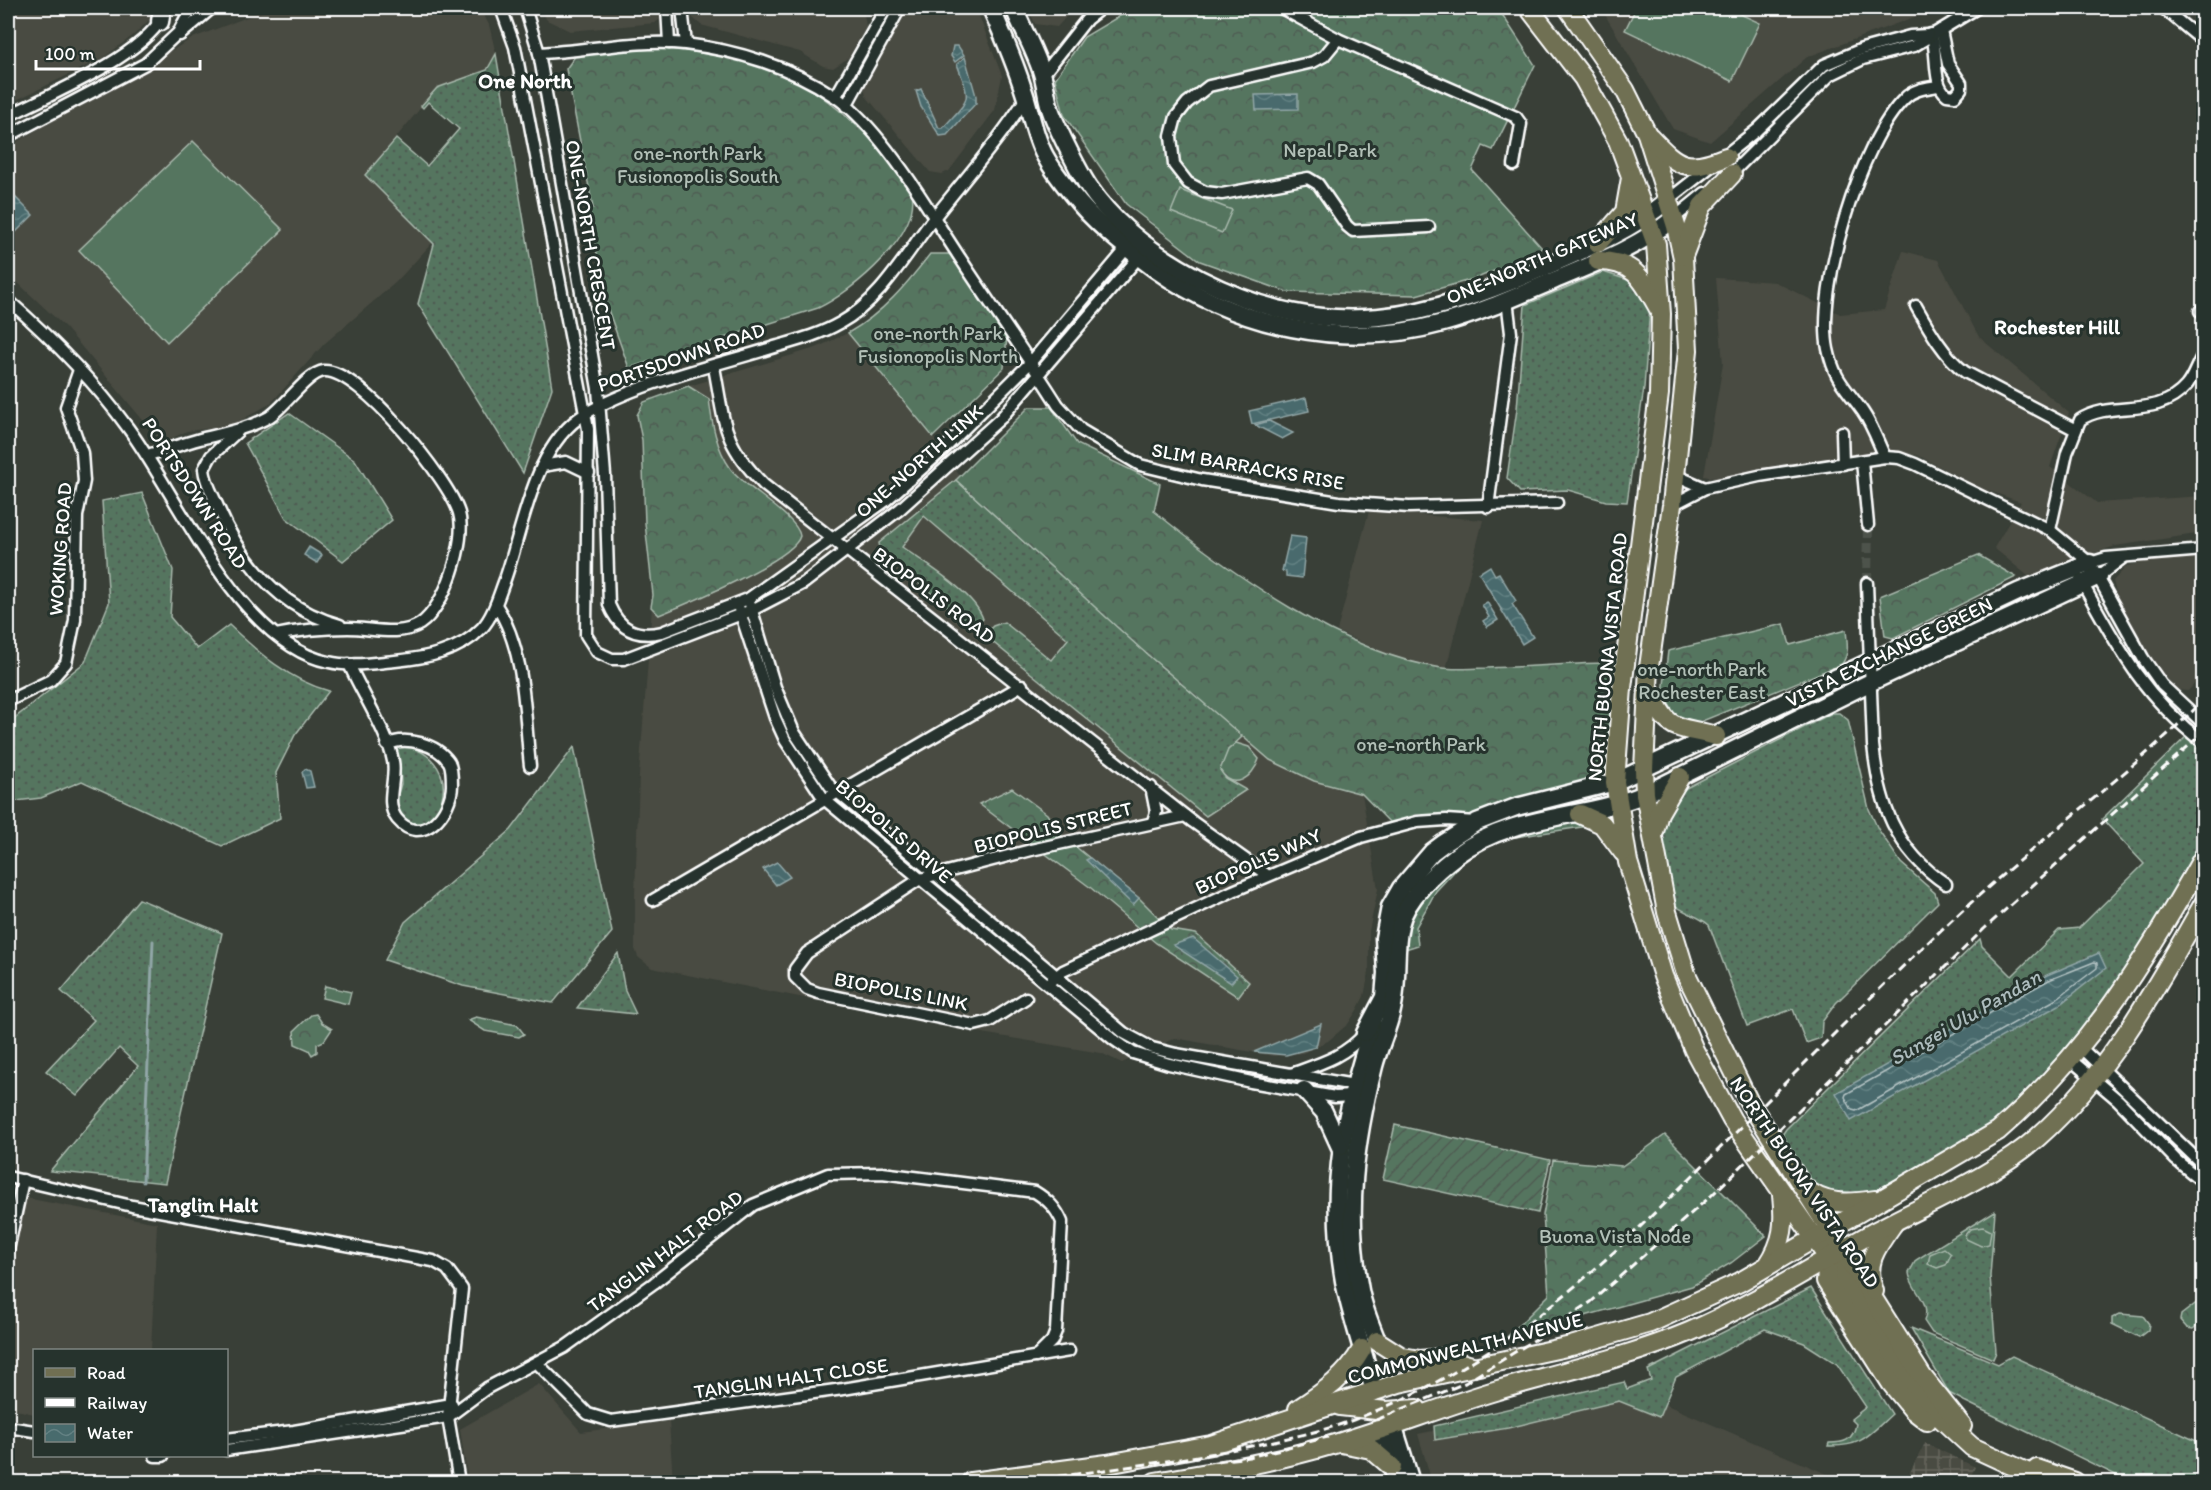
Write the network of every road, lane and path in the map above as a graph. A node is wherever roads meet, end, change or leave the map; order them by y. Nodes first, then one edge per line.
1 (191, 8) edge
2 (212, 8) edge
3 (501, 8) edge
4 (525, 8) edge
5 (667, 8) edge
6 (682, 8) edge
7 (885, 8) edge
8 (898, 8) edge
9 (991, 8) edge
10 (1014, 8) edge
11 (1101, 8) edge
12 (1281, 8) edge
13 (1529, 8) edge
14 (1568, 8) edge
15 (1977, 8) edge
16 (2163, 8) edge
17 (163, 12) edge
18 (1936, 32) junction
19 (1338, 39) junction
20 (2204, 42) edge
21 (669, 43) junction
22 (686, 44) junction
23 (169, 45) junction
24 (539, 53) junction
25 (1042, 76) junction
26 (1938, 86) junction
27 (836, 96) junction
28 (1026, 98) junction
29 (846, 106) junction
30 (8, 116) edge
31 (1647, 134) junction
32 (8, 136) edge
33 (1514, 165) dead end
34 (1729, 166) junction
35 (1631, 175) junction
36 (1670, 210) junction
37 (935, 217) junction
38 (1651, 226) junction
39 (1430, 227) dead end
40 (1138, 247) junction
41 (1598, 252) junction
42 (1683, 258) junction
43 (8, 300) edge
44 (1507, 300) junction
45 (1916, 306) dead end
46 (1661, 314) junction
47 (2204, 352) edge
48 (1031, 362) junction
49 (714, 367) junction
50 (79, 370) junction
51 (1039, 375) junction
52 (600, 406) junction
53 (585, 414) junction
54 (2074, 429) junction
55 (238, 431) junction
56 (1842, 432) dead end
57 (148, 455) junction
58 (1885, 457) junction
59 (1862, 461) junction
60 (1843, 464) junction
61 (542, 466) junction
62 (589, 473) junction
63 (1675, 475) junction
64 (1705, 488) junction
65 (1557, 503) dead end
66 (1672, 505) junction
67 (1488, 507) junction
68 (1868, 525) tunnel mouth
69 (2050, 530) junction
70 (832, 539) junction
71 (2204, 550) edge
72 (846, 551) junction
73 (2095, 570) junction
74 (2078, 576) junction
75 (1867, 583) tunnel mouth
76 (748, 598) junction
77 (736, 603) junction
78 (496, 605) junction
79 (747, 612) junction
80 (349, 628) junction
81 (662, 632) joint
82 (276, 635) junction
83 (667, 644) joint
84 (1870, 663) junction
85 (349, 664) junction
86 (1869, 683) junction
87 (1022, 686) junction
88 (1648, 686) junction
89 (8, 701) edge
90 (2204, 724) edge
91 (1716, 736) junction
92 (2204, 742) edge
93 (387, 744) junction
94 (530, 766) dead end
95 (1644, 769) junction
96 (1680, 777) junction
97 (1615, 782) junction
98 (1151, 787) junction
99 (837, 793) junction
100 (1645, 794) junction
101 (824, 799) junction
102 (1617, 806) junction
103 (1580, 814) junction
104 (1185, 816) junction
105 (1153, 821) junction
106 (1477, 822) junction
107 (1492, 836) junction
108 (1653, 840) junction
109 (2204, 856) edge
110 (1628, 862) junction
111 (938, 874) junction
112 (1267, 875) junction
113 (920, 879) junction
114 (1946, 884) dead end
115 (653, 900) dead end
116 (2204, 903) edge
117 (1056, 976) junction
118 (801, 984) joint
119 (1048, 985) junction
120 (1026, 998) dead end
121 (1375, 1017) junction
122 (1365, 1033) joint
123 (2076, 1054) junction
124 (2098, 1072) junction
125 (1288, 1075) junction
126 (1304, 1090) junction
127 (1360, 1102) junction
128 (1340, 1147) junction
129 (2204, 1166) edge
130 (8, 1177) edge
131 (23, 1180) junction
132 (2204, 1183) edge
133 (1789, 1184) junction
134 (1886, 1198) junction
135 (1896, 1220) junction
136 (1822, 1236) junction
137 (1346, 1241) junction
138 (8, 1250) edge
139 (1836, 1255) junction
140 (1767, 1267) junction
141 (1884, 1313) junction
142 (1370, 1345) junction
143 (1069, 1351) dead end
144 (1036, 1357) junction
145 (538, 1364) junction
146 (1474, 1366) junction
147 (1399, 1383) junction
148 (1374, 1392) junction
149 (448, 1403) junction
150 (462, 1406) junction
151 (1329, 1406) junction
152 (448, 1417) junction
153 (1386, 1421) junction
154 (1274, 1424) junction
155 (8, 1426) edge
156 (33, 1431) edge
157 (228, 1439) edge
158 (1340, 1442) junction
159 (228, 1450) edge
160 (1394, 1475) edge
161 (459, 1482) edge
162 (971, 1482) edge
163 (1155, 1482) edge
164 (1411, 1482) edge
165 (2048, 1482) edge
166 (2075, 1482) edge

1 - 23 street
2 - 23 street
3 - 53 street, ONE-NORTH CRESCENT
4 - 24 street, ONE-NORTH CRESCENT
5 - 21 street
6 - 22 street
7 - 27 street
8 - 29 street
9 - 28 street, ONE-NORTH GATEWAY
10 - 25 street, ONE-NORTH GATEWAY
11 - 25 street, PORTSDOWN ROAD
12 - 19 street
13 - 35 main road, NORTH BUONA VISTA ROAD
14 - 31 main road, NORTH BUONA VISTA ROAD
15 - 18 street
16 - 20 street
17 - 30 street
18 - 26 street
18 - 26 street
18 - 34 street
18 - 34 street
19 - 33 street
19 - 39 street
21 - 22 street, SLIM BARRACKS RISE
21 - 24 street, SLIM BARRACKS RISE
22 - 27 street, SLIM BARRACKS RISE
23 - 32 street
24 - 52 street, ONE-NORTH CRESCENT
25 - 28 street, PORTSDOWN ROAD
25 - 40 street, ONE-NORTH GATEWAY
26 - 58 street
27 - 29 street, SLIM BARRACKS RISE
28 - 37 street, PORTSDOWN ROAD
28 - 40 street, ONE-NORTH GATEWAY
29 - 37 street, SLIM BARRACKS RISE
31 - 34 main road
31 - 36 main road, NORTH BUONA VISTA ROAD
34 - 36 street
34 - 36 street
34 - 42 main road
35 - 38 main road, NORTH BUONA VISTA ROAD
35 - 41 main road
36 - 38 street, ONE-NORTH GATEWAY
36 - 42 main road, NORTH BUONA VISTA ROAD
37 - 48 street, SLIM BARRACKS RISE
37 - 49 street, PORTSDOWN ROAD
38 - 41 street, ONE-NORTH GATEWAY
38 - 46 main road, NORTH BUONA VISTA ROAD
40 - 41 street, ONE-NORTH GATEWAY
40 - 44 street, ONE-NORTH GATEWAY
40 - 48 street, ONE-NORTH LINK
40 - 51 street, ONE-NORTH LINK
41 - 44 street, ONE-NORTH GATEWAY
41 - 46 main road
42 - 63 main road, NORTH BUONA VISTA ROAD
43 - 50 street, PORTSDOWN ROAD
44 - 67 street
45 - 54 street
46 - 97 main road, NORTH BUONA VISTA ROAD
47 - 54 street
48 - 51 street, SLIM BARRACKS RISE
48 - 70 street, ONE-NORTH LINK
49 - 52 street, PORTSDOWN ROAD
49 - 70 street, BIOPOLIS ROAD
50 - 57 street, PORTSDOWN ROAD
50 - 89 street, WOKING ROAD
51 - 67 street, SLIM BARRACKS RISE
51 - 72 street, ONE-NORTH LINK
52 - 53 street, PORTSDOWN ROAD
52 - 81 street, ONE-NORTH CRESCENT
53 - 61 street, PORTSDOWN ROAD
53 - 62 street, ONE-NORTH CRESCENT
54 - 69 street
55 - 57 street
55 - 80 street
55 - 80 street
56 - 60 street
57 - 82 street, PORTSDOWN ROAD
58 - 59 street
58 - 69 street
59 - 60 street
59 - 68 street
60 - 64 street
61 - 62 street
61 - 78 street, PORTSDOWN ROAD
62 - 83 street, ONE-NORTH CRESCENT
63 - 64 street
63 - 66 main road, NORTH BUONA VISTA ROAD
64 - 66 street
65 - 67 street, SLIM BARRACKS RISE
66 - 88 main road, NORTH BUONA VISTA ROAD
69 - 73 street
70 - 72 street, BIOPOLIS ROAD
70 - 76 street, ONE-NORTH LINK
71 - 73 street
72 - 79 street, ONE-NORTH LINK
72 - 87 street, BIOPOLIS ROAD
73 - 74 street, VISTA EXCHANGE GREEN
73 - 90 street
74 - 84 street, VISTA EXCHANGE GREEN
74 - 86 street, VISTA EXCHANGE GREEN
74 - 92 street
75 - 84 street
76 - 77 street, ONE-NORTH LINK
76 - 79 street, BIOPOLIS DRIVE
77 - 79 street, BIOPOLIS DRIVE
77 - 81 street, ONE-NORTH LINK
78 - 85 street, PORTSDOWN ROAD
78 - 94 street
79 - 83 street, ONE-NORTH LINK
79 - 99 street, BIOPOLIS DRIVE
79 - 101 street, BIOPOLIS DRIVE
80 - 82 street
82 - 85 street, PORTSDOWN ROAD
84 - 86 street
84 - 91 street, VISTA EXCHANGE GREEN
85 - 93 street
86 - 96 street, VISTA EXCHANGE GREEN
86 - 114 street
87 - 98 street, BIOPOLIS ROAD
87 - 99 street
88 - 91 main road
88 - 95 main road, NORTH BUONA VISTA ROAD
91 - 95 street, VISTA EXCHANGE GREEN
93 - 93 street
95 - 97 street, VISTA EXCHANGE GREEN
95 - 100 main road, NORTH BUONA VISTA ROAD
96 - 100 street, VISTA EXCHANGE GREEN
96 - 108 main road
97 - 102 main road, NORTH BUONA VISTA ROAD
97 - 106 street, VISTA EXCHANGE GREEN
98 - 104 street, BIOPOLIS ROAD
98 - 105 street, BIOPOLIS STREET
99 - 101 street
99 - 111 street, BIOPOLIS DRIVE
100 - 102 street, VISTA EXCHANGE GREEN
100 - 108 main road, NORTH BUONA VISTA ROAD
101 - 113 street, BIOPOLIS DRIVE
101 - 115 street
102 - 103 street, VISTA EXCHANGE GREEN
102 - 110 main road, NORTH BUONA VISTA ROAD
103 - 107 street, VISTA EXCHANGE GREEN
103 - 110 main road
104 - 105 street, BIOPOLIS STREET
104 - 112 street
105 - 111 street, BIOPOLIS STREET
106 - 107 street
106 - 112 street, BIOPOLIS WAY
106 - 121 street, VISTA EXCHANGE GREEN
107 - 127 street, VISTA EXCHANGE GREEN
108 - 133 main road, NORTH BUONA VISTA ROAD
109 - 123 main road, COMMONWEALTH AVENUE
110 - 133 main road, NORTH BUONA VISTA ROAD
111 - 113 street, BIOPOLIS STREET
111 - 117 street, BIOPOLIS DRIVE
112 - 117 street, BIOPOLIS WAY
113 - 118 street, BIOPOLIS STREET
113 - 119 street, BIOPOLIS DRIVE
116 - 124 main road
117 - 119 street, BIOPOLIS WAY
117 - 125 street, BIOPOLIS DRIVE
118 - 120 street, BIOPOLIS LINK
119 - 126 street, BIOPOLIS DRIVE
121 - 122 street
121 - 127 street
122 - 125 street
123 - 124 street
123 - 134 main road, COMMONWEALTH AVENUE
124 - 129 street
124 - 132 street
124 - 135 main road
125 - 127 street, BIOPOLIS DRIVE
126 - 127 street, BIOPOLIS DRIVE
126 - 128 street
127 - 128 street
127 - 137 street
128 - 137 street
130 - 131 street
131 - 138 street
131 - 149 street
133 - 134 main road
133 - 136 main road, NORTH BUONA VISTA ROAD
133 - 140 main road
134 - 136 main road, COMMONWEALTH AVENUE
135 - 139 main road
135 - 141 main road
136 - 139 main road, NORTH BUONA VISTA ROAD
136 - 140 main road, COMMONWEALTH AVENUE
137 - 142 street
139 - 141 main road, NORTH BUONA VISTA ROAD
139 - 153 main road
139 - 165 main road
140 - 146 main road, COMMONWEALTH AVENUE
141 - 166 main road, NORTH BUONA VISTA ROAD
142 - 146 main road
142 - 148 street
142 - 154 main road
143 - 144 street, TANGLIN HALT CLOSE
144 - 145 street, TANGLIN HALT CLOSE
144 - 145 street, TANGLIN HALT ROAD
145 - 150 street, TANGLIN HALT ROAD
146 - 147 main road, COMMONWEALTH AVENUE
147 - 148 main road, COMMONWEALTH AVENUE
147 - 153 main road
148 - 151 main road, COMMONWEALTH AVENUE
148 - 153 main road
149 - 150 street
149 - 152 street
149 - 157 street
150 - 152 street, TANGLIN HALT ROAD
151 - 153 main road
151 - 154 main road, COMMONWEALTH AVENUE
152 - 159 street, TANGLIN HALT ROAD
152 - 161 street
153 - 158 main road
153 - 160 street
153 - 164 street
154 - 162 main road, COMMONWEALTH AVENUE
155 - 156 street
158 - 160 main road
158 - 163 main road

